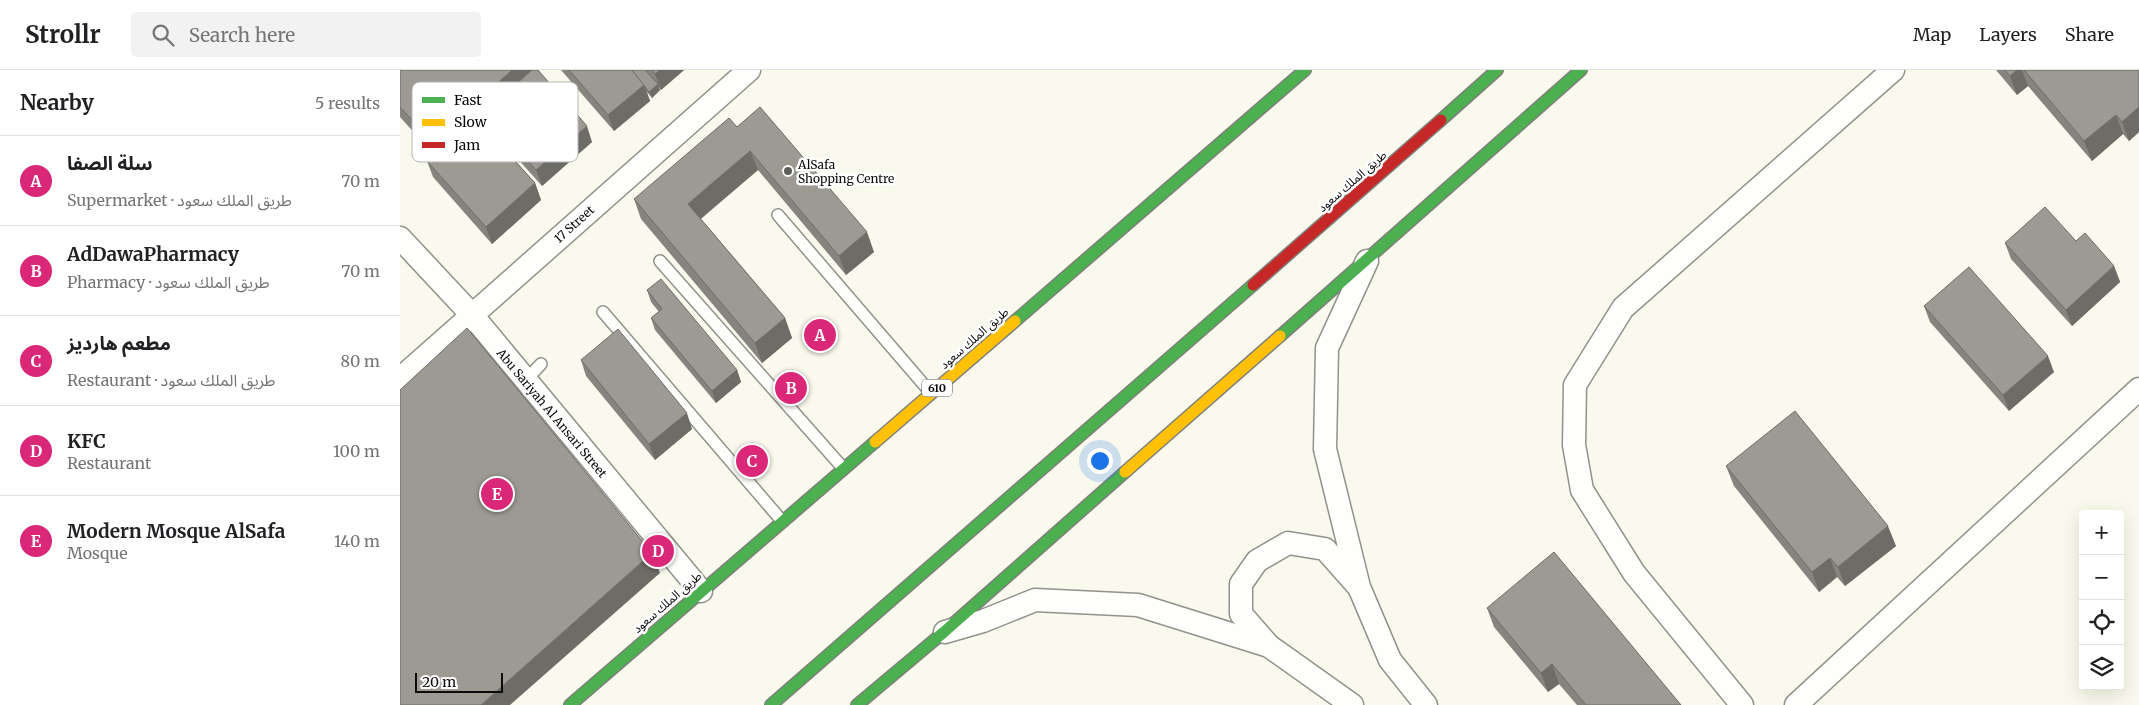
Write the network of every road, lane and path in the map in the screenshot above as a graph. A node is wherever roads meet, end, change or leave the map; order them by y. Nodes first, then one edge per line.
1 (749, 70) edge
2 (1305, 70) edge
3 (1497, 70) edge
4 (1581, 70) edge
5 (1893, 70) edge
6 (778, 215) dead end
7 (400, 238) edge
8 (1367, 259) junction
9 (660, 261) dead end
10 (603, 312) dead end
11 (472, 315) junction
12 (540, 364) dead end
13 (400, 379) edge
14 (525, 381) junction
15 (931, 393) junction
16 (2135, 401) edge
17 (843, 468) junction
18 (782, 521) junction
19 (1360, 587) junction
20 (701, 591) junction
21 (944, 632) junction
22 (1269, 646) junction
23 (570, 705) edge
24 (771, 705) edge
25 (857, 705) edge
26 (1352, 705) edge
27 (1426, 705) edge
28 (1742, 705) edge
29 (1796, 705) edge

1 - 11 street, 17 Street
2 - 15 main road, طريق الملك سعود / 610
3 - 24 main road, طريق الملك سعود
4 - 8 main road
5 - 28 street
6 - 15 lane
7 - 11 street, Abu Sariyah Al Ansari Street
8 - 19 street
8 - 21 main road
9 - 17 lane
10 - 18 lane
11 - 13 street, 17 Street
11 - 14 street, Abu Sariyah Al Ansari Street
12 - 14 lane
14 - 20 street, Abu Sariyah Al Ansari Street
15 - 17 main road, طريق الملك سعود / 610
16 - 29 street
17 - 18 main road, طريق الملك سعود / 610
18 - 20 main road, طريق الملك سعود / 610
19 - 22 street
19 - 27 street
20 - 23 main road, طريق الملك سعود / 610
21 - 22 street
21 - 25 main road
22 - 26 street

